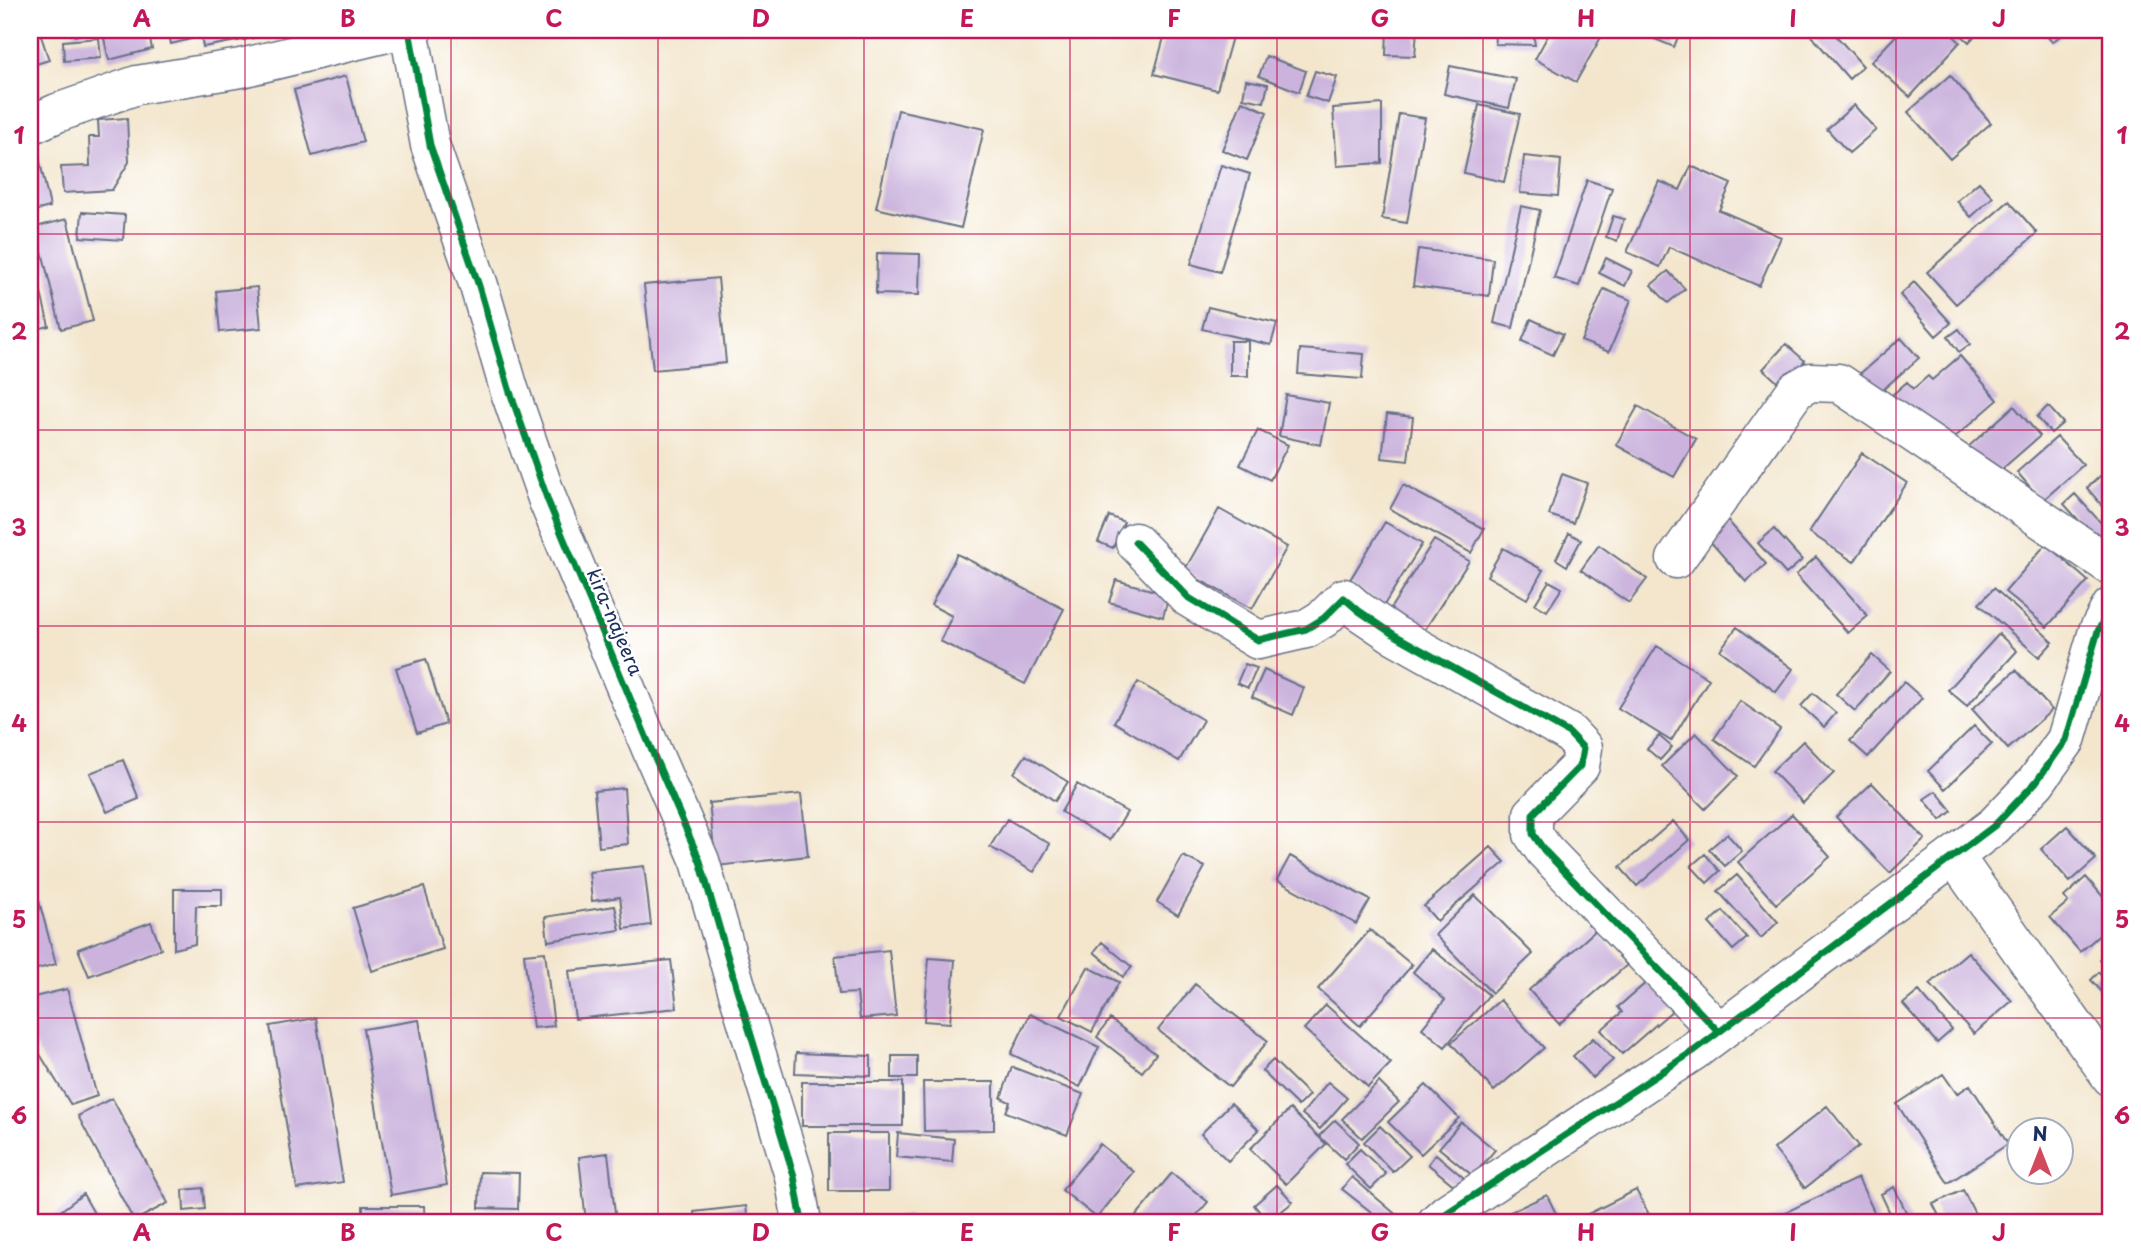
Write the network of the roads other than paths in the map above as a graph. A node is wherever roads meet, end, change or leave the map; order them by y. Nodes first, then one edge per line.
1 (399, 30) edge
2 (410, 30) edge
3 (30, 125) edge
4 (1135, 541) dead end
5 (1676, 559) dead end
6 (2111, 566) edge
7 (2111, 607) edge
8 (1954, 856) junction
9 (1719, 1032) junction
10 (2111, 1077) edge
11 (802, 1222) edge
12 (1437, 1222) edge

1 - 3 street
2 - 11 street, kira-najeera
4 - 9 street
5 - 6 street
7 - 8 street
8 - 9 street
8 - 10 street
9 - 12 street

